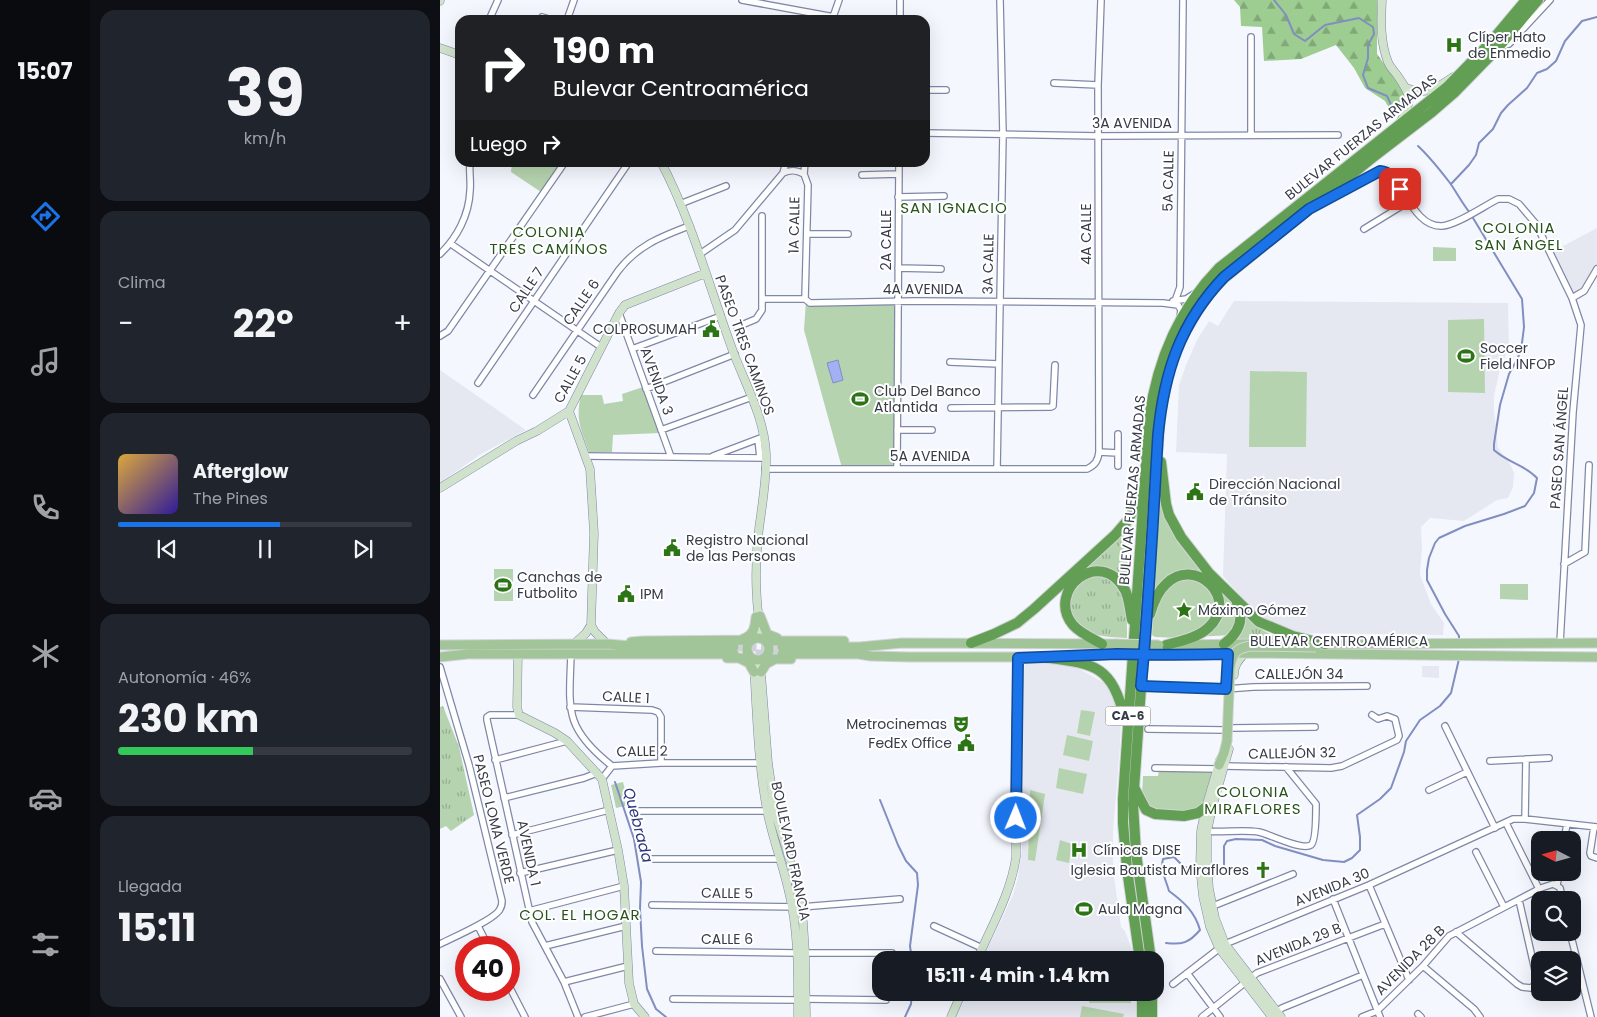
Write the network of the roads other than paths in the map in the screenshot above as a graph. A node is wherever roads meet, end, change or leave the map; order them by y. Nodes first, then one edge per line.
1 (498, 0) edge
2 (574, 0) edge
3 (742, 0) edge
4 (839, 0) edge
5 (900, 0) edge
6 (1000, 0) edge
7 (1101, 0) edge
8 (1183, 0) edge
9 (1382, 0) edge
10 (1526, 0) edge
11 (1538, 0) edge
12 (1550, 0) edge
13 (491, 15) edge
14 (569, 15) edge
15 (818, 15) edge
16 (834, 15) edge
17 (900, 15) edge
18 (1251, 37) dead end
19 (440, 48) edge
20 (1497, 49) junction
21 (455, 53) edge
22 (1464, 69) junction
23 (1054, 83) dead end
24 (1098, 85) junction
25 (1406, 88) junction
26 (930, 90) edge
27 (946, 90) dead end
28 (1398, 126) junction
29 (930, 133) edge
30 (1002, 134) junction
31 (1251, 135) junction
32 (1099, 136) junction
33 (1181, 136) junction
34 (1338, 136) dead end
35 (1371, 159) junction
36 (470, 167) edge
37 (561, 167) edge
38 (626, 167) edge
39 (664, 167) edge
40 (785, 167) edge
41 (804, 167) edge
42 (899, 167) edge
43 (1378, 172) junction
44 (783, 173) junction
45 (804, 174) junction
46 (899, 174) junction
47 (862, 175) dead end
48 (726, 186) dead end
49 (944, 196) dead end
50 (898, 197) junction
51 (1408, 202) junction
52 (680, 204) junction
53 (1309, 209) junction
54 (762, 216) dead end
55 (689, 226) junction
56 (1364, 229) dead end
57 (807, 234) junction
58 (848, 234) dead end
59 (451, 244) junction
60 (440, 254) edge
61 (700, 254) junction
62 (898, 268) junction
63 (1597, 268) edge
64 (941, 269) dead end
65 (490, 271) junction
66 (706, 273) junction
67 (1198, 291) junction
68 (1572, 298) junction
69 (762, 299) junction
70 (805, 299) junction
71 (534, 301) junction
72 (1175, 301) junction
73 (898, 302) junction
74 (1000, 302) junction
75 (1098, 302) junction
76 (1163, 303) junction
77 (619, 314) junction
78 (721, 316) junction
79 (1179, 322) junction
80 (736, 327) dead end
81 (576, 330) junction
82 (440, 336) edge
83 (602, 348) junction
84 (632, 349) junction
85 (734, 354) junction
86 (950, 362) dead end
87 (999, 364) junction
88 (1055, 365) dead end
89 (478, 383) dead end
90 (646, 389) junction
91 (533, 394) dead end
92 (752, 397) junction
93 (951, 408) dead end
94 (998, 408) junction
95 (569, 411) junction
96 (661, 430) junction
97 (897, 430) junction
98 (932, 430) dead end
99 (1118, 434) dead end
100 (1158, 435) junction
101 (761, 438) junction
102 (1099, 452) junction
103 (1118, 452) junction
104 (586, 456) junction
105 (671, 457) junction
106 (709, 457) junction
107 (763, 458) junction
108 (1589, 465) dead end
109 (1094, 466) joint
110 (1118, 466) dead end
111 (766, 468) junction
112 (897, 469) junction
113 (997, 469) junction
114 (1146, 471) junction
115 (1588, 485) junction
116 (1597, 486) edge
117 (440, 488) edge
118 (1564, 564) junction
119 (1235, 600) junction
120 (758, 616) junction
121 (1147, 622) junction
122 (591, 625) junction
123 (1134, 628) junction
124 (758, 640) junction
125 (795, 640) junction
126 (971, 643) junction
127 (1560, 643) junction
128 (1597, 643) edge
129 (574, 644) junction
130 (607, 644) junction
131 (1102, 644) junction
132 (440, 645) edge
133 (1162, 645) junction
134 (1321, 645) junction
135 (871, 646) junction
136 (1226, 649) junction
137 (736, 650) junction
138 (780, 653) junction
139 (518, 654) junction
140 (1245, 654) junction
141 (571, 655) junction
142 (440, 657) edge
143 (1597, 657) edge
144 (1018, 658) junction
145 (1041, 658) junction
146 (757, 660) junction
147 (440, 667) edge
148 (758, 672) junction
149 (1141, 686) junction
150 (1367, 686) dead end
151 (1230, 688) junction
152 (570, 707) junction
153 (519, 715) junction
154 (1372, 715) dead end
155 (1445, 726) dead end
156 (1315, 727) dead end
157 (1128, 728) junction
158 (1228, 728) junction
159 (1148, 729) dead end
160 (567, 741) junction
161 (1549, 758) dead end
162 (1526, 759) junction
163 (495, 760) junction
164 (1490, 761) dead end
165 (661, 763) junction
166 (764, 763) junction
167 (612, 766) junction
168 (1220, 767) junction
169 (1155, 768) dead end
170 (1286, 768) junction
171 (1467, 772) junction
172 (599, 776) junction
173 (1134, 786) junction
174 (1429, 790) dead end
175 (504, 798) junction
176 (1209, 808) junction
177 (609, 810) junction
178 (636, 811) dead end
179 (767, 811) junction
180 (1525, 819) junction
181 (1506, 822) junction
182 (1567, 824) junction
183 (1596, 827) edge
184 (1495, 828) junction
185 (1204, 831) junction
186 (1566, 831) edge
187 (512, 835) junction
188 (618, 850) junction
189 (1476, 852) dead end
190 (1597, 858) edge
191 (652, 859) dead end
192 (779, 859) junction
193 (520, 873) junction
194 (1293, 874) dead end
195 (1205, 879) junction
196 (1558, 881) edge
197 (1369, 885) junction
198 (624, 886) junction
199 (1557, 886) junction
200 (1539, 889) junction
201 (1561, 891) edge
202 (900, 899) dead end
203 (1333, 899) junction
204 (1519, 900) junction
205 (652, 905) dead end
206 (1213, 906) junction
207 (792, 907) junction
208 (802, 907) junction
209 (1504, 907) junction
210 (529, 911) junction
211 (1385, 924) junction
212 (478, 926) junction
213 (626, 926) junction
214 (934, 926) dead end
215 (1456, 932) junction
216 (483, 936) edge
217 (1349, 937) junction
218 (1572, 941) edge
219 (440, 944) edge
220 (546, 946) junction
221 (1222, 946) junction
222 (982, 948) junction
223 (656, 951) dead end
224 (981, 951) edge
225 (1139, 951) edge
226 (1150, 951) edge
227 (801, 953) junction
228 (872, 953) edge
229 (628, 966) junction
230 (1423, 966) junction
231 (1187, 972) junction
232 (1363, 975) junction
233 (440, 979) edge
234 (1248, 980) junction
235 (1409, 980) junction
236 (564, 982) junction
237 (1172, 984) dead end
238 (673, 998) dead end
239 (802, 999) junction
240 (872, 1000) edge
241 (516, 1001) edge
242 (957, 1001) edge
243 (1142, 1001) edge
244 (1152, 1001) edge
245 (634, 1004) junction
246 (1213, 1008) junction
247 (1378, 1014) edge
248 (1275, 1016) edge
249 (461, 1017) edge
250 (524, 1017) edge
251 (578, 1017) edge
252 (585, 1017) edge
253 (646, 1017) edge
254 (798, 1017) edge
255 (806, 1017) edge
256 (951, 1017) edge
257 (1142, 1017) edge
258 (1152, 1017) edge
259 (1202, 1017) edge
260 (1220, 1017) edge
261 (1362, 1017) edge
262 (1480, 1017) edge
263 (1591, 1017) edge

1 - 13 street
2 - 14 street
3 - 15 street
4 - 16 street
5 - 17 street
6 - 30 street, 3A CALLE
7 - 24 street, 4A CALLE
8 - 33 street, 5A CALLE
9 - 25 street
10 - 22 highway, BULEVAR FUERZAS ARMADAS / CA-6
11 - 20 highway, BULEVAR FUERZAS ARMADAS / CA-6
12 - 20 street
18 - 31 street
19 - 21 street
20 - 35 highway, BULEVAR FUERZAS ARMADAS / CA-6
22 - 25 street
22 - 28 highway, BULEVAR FUERZAS ARMADAS / CA-6
23 - 24 street
24 - 32 street, 4A CALLE
25 - 28 street
26 - 27 street
28 - 67 highway, BULEVAR FUERZAS ARMADAS / CA-6
29 - 30 street, 3A AVENIDA
30 - 32 street, 3A AVENIDA
30 - 74 street, 3A CALLE
31 - 33 street, 3A AVENIDA
31 - 34 street, 3A AVENIDA
32 - 33 street, 3A AVENIDA
32 - 75 street, 4A CALLE
33 - 72 street, 5A CALLE
35 - 43 street, PASEO SAN ÁNGEL
35 - 53 highway, BULEVAR FUERZAS ARMADAS / CA-6
36 - 59 street
37 - 65 street
38 - 71 street, CALLE 7
39 - 52 street, PASEO TRES CAMINOS
40 - 44 street
41 - 45 street
42 - 46 street, 2A CALLE
43 - 51 street, PASEO SAN ÁNGEL
43 - 53 street
44 - 45 street
44 - 61 street
45 - 57 street, 1A CALLE
46 - 47 street
46 - 50 street, 2A CALLE
48 - 52 street
49 - 50 street
50 - 62 street, 2A CALLE
51 - 56 street
51 - 68 street, PASEO SAN ÁNGEL
52 - 55 street, PASEO TRES CAMINOS
53 - 100 highway, BULEVAR FUERZAS ARMADAS / CA-6
54 - 69 street
55 - 61 street, PASEO TRES CAMINOS
55 - 81 street, CALLE 6
57 - 58 street
57 - 70 street, 1A CALLE
59 - 60 street
59 - 65 street
61 - 66 street, PASEO TRES CAMINOS
62 - 64 street
62 - 73 street, 2A CALLE
63 - 68 street
65 - 71 street
65 - 82 street
66 - 77 street, CALLE 5
66 - 78 street, PASEO TRES CAMINOS
67 - 72 street, 4A AVENIDA
67 - 79 highway, BULEVAR FUERZAS ARMADAS / CA-6
68 - 118 street, PASEO SAN ÁNGEL
69 - 70 street, 4A AVENIDA
69 - 80 street
70 - 73 street, 4A AVENIDA
71 - 81 street
71 - 89 street, CALLE 7
72 - 76 street, 4A AVENIDA
73 - 74 street, 4A AVENIDA
73 - 97 street, 2A CALLE
74 - 75 street, 4A AVENIDA
74 - 87 street, 3A CALLE
75 - 76 street, 4A AVENIDA
75 - 102 street, 4A CALLE
76 - 79 street
77 - 83 street, CALLE 5
77 - 84 street, AVENIDA 3
78 - 84 street
78 - 85 street, PASEO TRES CAMINOS
79 - 114 highway, BULEVAR FUERZAS ARMADAS / CA-6
81 - 83 street
81 - 91 street, CALLE 6
83 - 95 street, CALLE 5
84 - 90 street, AVENIDA 3
85 - 90 street
85 - 92 street, PASEO TRES CAMINOS
86 - 87 street
87 - 94 street, 3A CALLE
88 - 94 street
90 - 96 street, AVENIDA 3
92 - 96 street
92 - 101 street, PASEO TRES CAMINOS
93 - 94 street
94 - 113 street, 3A CALLE
95 - 104 street
95 - 117 street, CALLE 5
96 - 105 street, AVENIDA 3
97 - 98 street
97 - 112 street, 2A CALLE
99 - 103 street
100 - 119 highway
100 - 121 highway, BULEVAR FUERZAS ARMADAS / CA-6
101 - 106 street
101 - 107 street, PASEO TRES CAMINOS
102 - 103 street
102 - 109 street, 4A CALLE
103 - 110 street
104 - 105 street
104 - 122 street
105 - 106 street
106 - 107 street
107 - 111 street, PASEO TRES CAMINOS
108 - 115 street
109 - 113 street, 5A AVENIDA
111 - 112 street, 5A AVENIDA
111 - 120 street, PASEO TRES CAMINOS
112 - 113 street, 5A AVENIDA
114 - 123 highway, BULEVAR FUERZAS ARMADAS / CA-6
114 - 126 highway
115 - 116 street
115 - 118 street
118 - 127 street, PASEO SAN ÁNGEL
119 - 134 highway
119 - 136 highway
120 - 124 street, PASEO TRES CAMINOS
120 - 125 main road
120 - 137 main road
121 - 133 highway
121 - 149 highway, BULEVAR FUERZAS ARMADAS / CA-6
122 - 129 street
122 - 130 street
123 - 131 highway
123 - 157 highway, BULEVAR FUERZAS ARMADAS / CA-6
124 - 125 main road, BULEVAR CENTROAMÉRICA
124 - 137 main road, BULEVAR CENTROAMÉRICA
124 - 146 main road
124 - 146 main road
125 - 135 main road, BULEVAR CENTROAMÉRICA
126 - 131 main road, BULEVAR CENTROAMÉRICA
126 - 135 main road, BULEVAR CENTROAMÉRICA
127 - 128 main road, BULEVAR CENTROAMÉRICA
127 - 134 main road, BULEVAR CENTROAMÉRICA
129 - 130 main road, BULEVAR CENTROAMÉRICA
129 - 132 main road, BULEVAR CENTROAMÉRICA
130 - 137 main road, BULEVAR CENTROAMÉRICA
131 - 133 main road, BULEVAR CENTROAMÉRICA, bridge
133 - 136 main road, BULEVAR CENTROAMÉRICA
134 - 136 main road, BULEVAR CENTROAMÉRICA
134 - 168 main road, bridge
135 - 138 main road, BULEVAR CENTROAMÉRICA
136 - 140 main road, BULEVAR CENTROAMÉRICA
136 - 145 main road, BULEVAR CENTROAMÉRICA, bridge
136 - 151 street
137 - 141 main road, BULEVAR CENTROAMÉRICA
137 - 146 main road, BULEVAR CENTROAMÉRICA
137 - 148 main road
138 - 144 main road, BULEVAR CENTROAMÉRICA
138 - 146 main road, BULEVAR CENTROAMÉRICA
138 - 148 main road
139 - 141 main road, BULEVAR CENTROAMÉRICA
139 - 142 main road, BULEVAR CENTROAMÉRICA
139 - 153 street
140 - 143 main road, BULEVAR CENTROAMÉRICA
140 - 151 street
141 - 152 street, CALLE 2
144 - 145 main road, BULEVAR CENTROAMÉRICA
144 - 222 street
145 - 157 highway
146 - 148 street, BOULEVARD FRANCIA
147 - 212 street, PASEO LOMA VERDE
148 - 166 street, BOULEVARD FRANCIA
149 - 151 street, CALLEJÓN 34
149 - 173 highway, BULEVAR FUERZAS ARMADAS / CA-6
150 - 151 street, CALLEJÓN 34
151 - 158 street
152 - 165 street, CALLE 1
152 - 167 street, CALLE 2
153 - 160 street
153 - 163 street, AVENIDA 1
154 - 170 street, CALLEJÓN 32
155 - 171 street
156 - 158 street
157 - 225 highway, BULEVAR FUERZAS ARMADAS / CA-6
158 - 159 street
158 - 168 street
160 - 163 street
160 - 172 street
161 - 162 street
162 - 164 street
162 - 180 street
163 - 175 street, AVENIDA 1
165 - 166 street, CALLE 2
165 - 167 street, CALLE 2
166 - 179 street, BOULEVARD FRANCIA
166 - 208 street, BOULEVARD FRANCIA
167 - 172 street
168 - 169 street, CALLEJÓN 32
168 - 170 street, CALLEJÓN 32
168 - 176 street
170 - 185 street
171 - 174 street
171 - 184 street
172 - 175 street
172 - 177 street
173 - 176 highway
173 - 226 highway, BULEVAR FUERZAS ARMADAS / CA-6
175 - 187 street, AVENIDA 1
176 - 185 street
177 - 187 street
177 - 188 street
178 - 179 street
179 - 192 street, BOULEVARD FRANCIA
180 - 181 street, AVENIDA 30
180 - 182 street, AVENIDA 30
181 - 184 street, AVENIDA 30
181 - 200 street
182 - 183 street, AVENIDA 30
182 - 186 street
183 - 190 street
184 - 197 street, AVENIDA 30
185 - 195 street
187 - 193 street, AVENIDA 1
188 - 193 street
188 - 198 street
189 - 209 street
191 - 192 street
192 - 207 street, BOULEVARD FRANCIA
193 - 210 street, AVENIDA 1
194 - 206 street
195 - 206 street
195 - 221 street
196 - 199 street
197 - 203 street, AVENIDA 30
197 - 211 street
198 - 210 street
198 - 213 street
199 - 200 street, AVENIDA 28 B
199 - 201 street
200 - 204 street, AVENIDA 28 B
202 - 208 street, CALLE 5
203 - 217 street
203 - 221 street, AVENIDA 30
204 - 209 street, AVENIDA 28 B
204 - 215 street
205 - 207 street, CALLE 5
206 - 221 street
207 - 208 street, CALLE 5
207 - 227 street, BOULEVARD FRANCIA
208 - 227 street, BOULEVARD FRANCIA
209 - 215 street, AVENIDA 28 B
210 - 220 street, AVENIDA 1
211 - 217 street, AVENIDA 29 B
211 - 235 street
212 - 216 street
212 - 219 street, PASEO LOMA VERDE
213 - 220 street
213 - 229 street
214 - 222 street
215 - 230 street, AVENIDA 28 B
217 - 232 street
217 - 234 street, AVENIDA 29 B
218 - 263 street
220 - 236 street, AVENIDA 1
221 - 231 street, AVENIDA 30
221 - 234 street
222 - 224 street
223 - 227 street, CALLE 6
227 - 228 street, CALLE 6
227 - 239 street, BOULEVARD FRANCIA
229 - 236 street
229 - 245 street
230 - 235 street, AVENIDA 28 B
230 - 262 street
231 - 237 street, AVENIDA 30
231 - 246 street
232 - 247 street
232 - 248 street
233 - 249 street
234 - 246 street, AVENIDA 29 B
234 - 248 street
235 - 247 street, AVENIDA 28 B
236 - 251 street, AVENIDA 1
238 - 239 street
239 - 240 street
239 - 254 street, BOULEVARD FRANCIA
239 - 255 street, BOULEVARD FRANCIA
241 - 250 street
242 - 256 street
243 - 257 highway
244 - 258 highway
245 - 252 street
245 - 253 street
246 - 259 street, AVENIDA 29 B
246 - 260 street
247 - 261 street, AVENIDA 28 B

